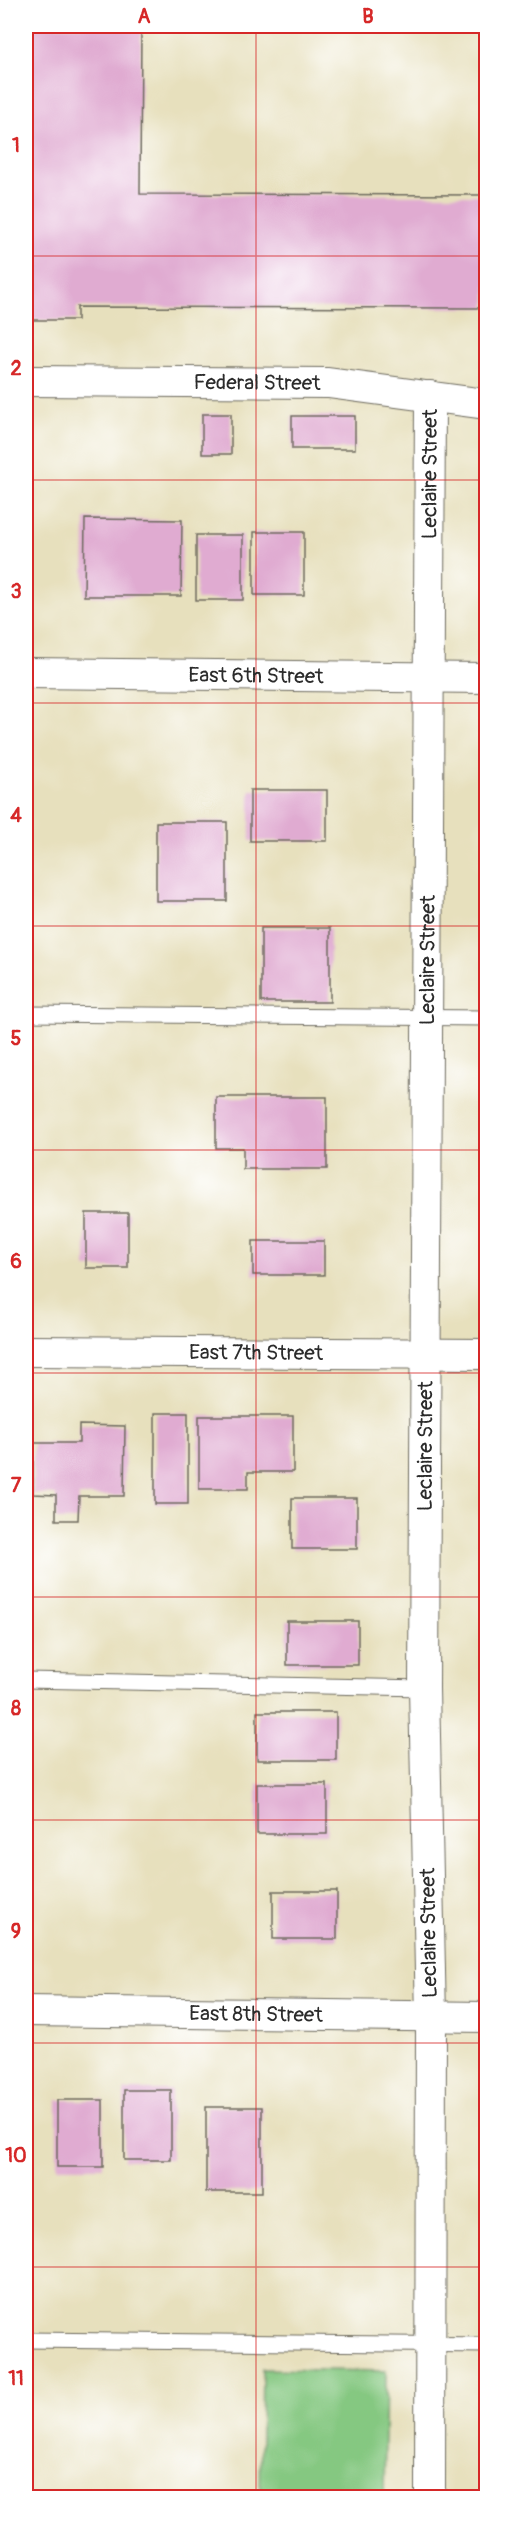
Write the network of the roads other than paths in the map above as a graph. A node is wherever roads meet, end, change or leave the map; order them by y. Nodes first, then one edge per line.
1 (26, 381) edge
2 (430, 396) junction
3 (486, 404) edge
4 (26, 673) edge
5 (429, 678) junction
6 (486, 678) edge
7 (26, 1014) edge
8 (427, 1017) junction
9 (486, 1018) edge
10 (26, 1351) edge
11 (425, 1354) junction
12 (486, 1354) edge
13 (26, 1680) edge
14 (424, 1688) junction
15 (26, 2011) edge
16 (486, 2017) edge
17 (431, 2018) junction
18 (26, 2340) edge
19 (430, 2345) junction
20 (486, 2345) edge
21 (430, 2498) edge

1 - 2 street, Federal Street
2 - 3 street, Federal Street
2 - 5 street, Leclaire Street
4 - 5 street, East 6th Street
5 - 6 street, East 6th Street
5 - 8 street, Leclaire Street
7 - 8 lane
8 - 9 lane
8 - 11 street, Leclaire Street
10 - 11 street, East 7th Street
11 - 12 street, East 7th Street
11 - 14 street, Leclaire Street
13 - 14 lane
14 - 17 street, Leclaire Street
15 - 17 street, East 8th Street
16 - 17 street, East 8th Street
17 - 19 street, Leclaire Street
18 - 19 lane
19 - 20 lane
19 - 21 street, Leclaire Street

